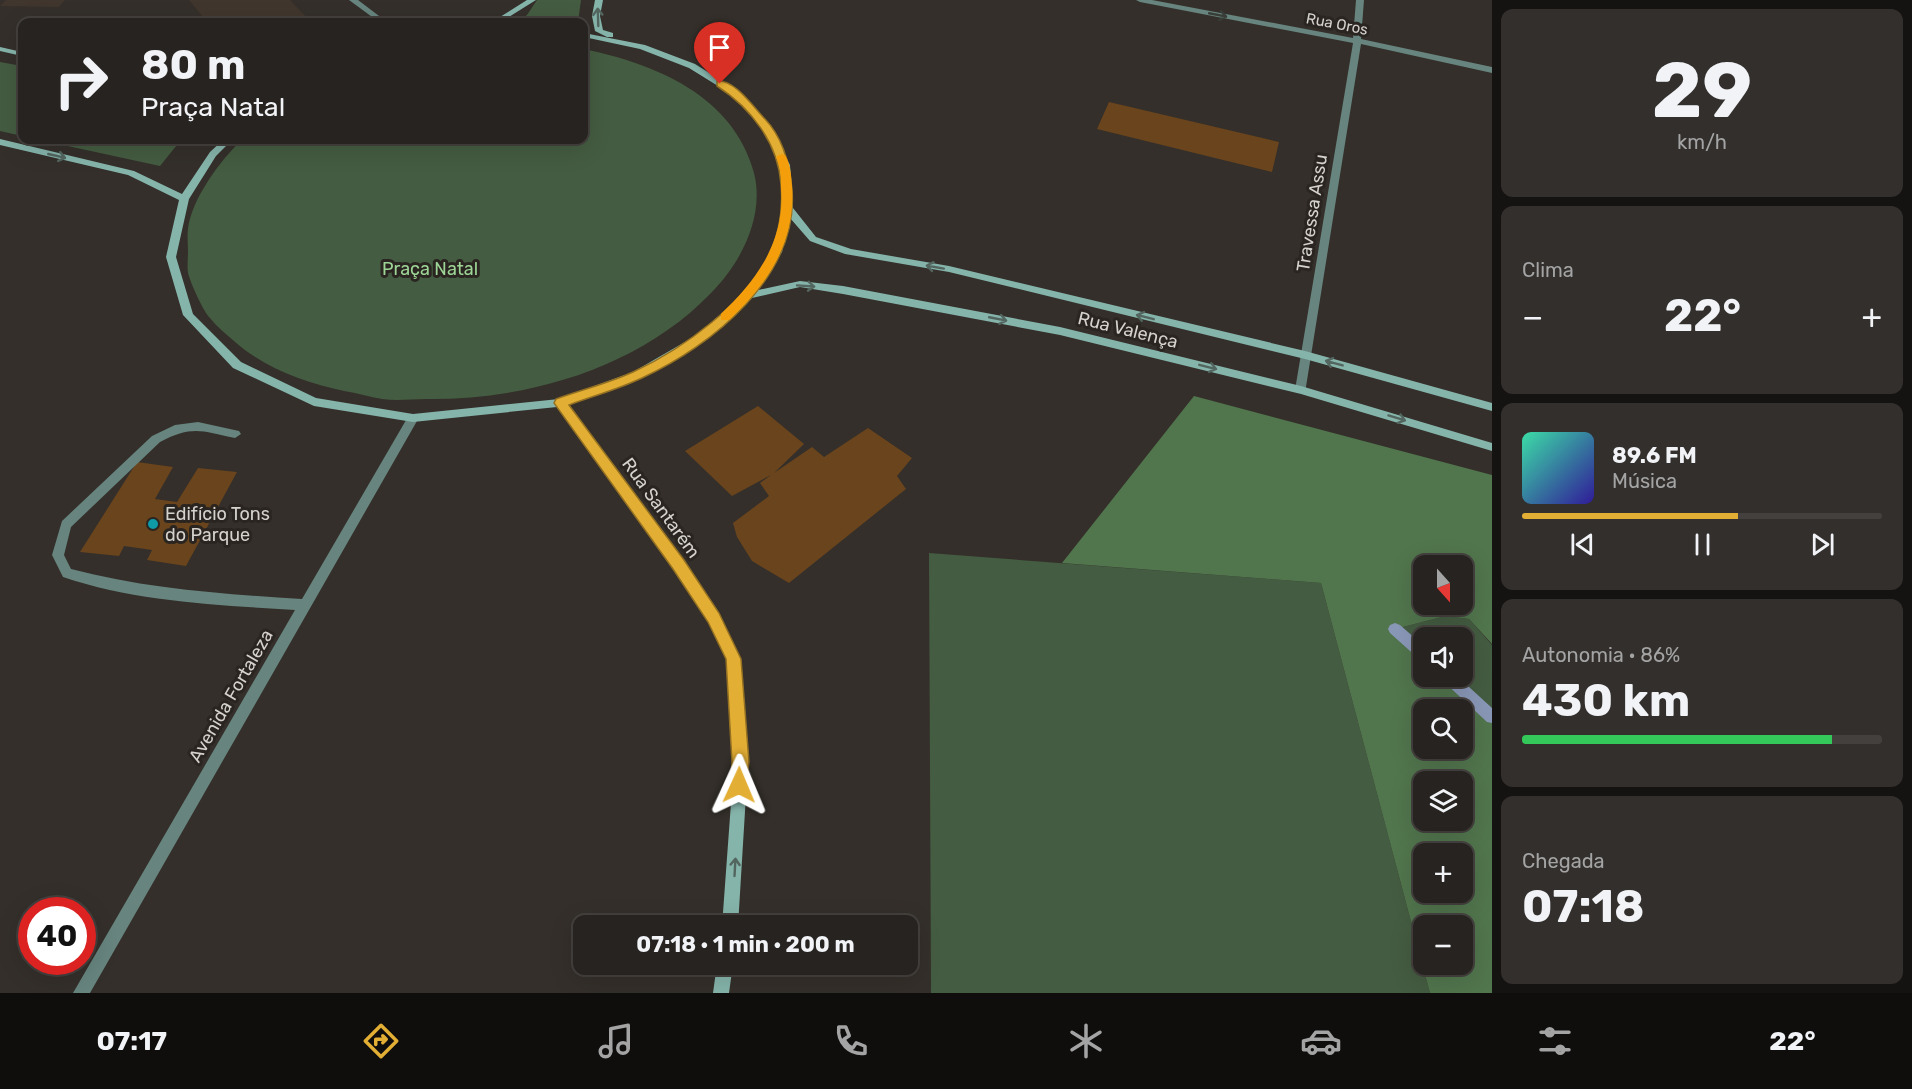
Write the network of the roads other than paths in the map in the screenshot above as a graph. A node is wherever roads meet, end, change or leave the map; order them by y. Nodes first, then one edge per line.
1 (353, 0) edge
2 (532, 0) edge
3 (599, 0) edge
4 (1140, 0) edge
5 (1360, 0) edge
6 (378, 18) edge
7 (503, 18) edge
8 (588, 36) edge
9 (1357, 41) junction
10 (642, 47) junction
11 (0, 49) edge
12 (18, 53) edge
13 (1492, 70) edge
14 (0, 142) edge
15 (224, 144) edge
16 (184, 199) junction
17 (788, 209) junction
18 (749, 295) junction
19 (1305, 355) junction
20 (1301, 390) junction
21 (560, 403) junction
22 (1492, 407) edge
23 (413, 418) junction
24 (235, 434) dead end
25 (1492, 447) edge
26 (304, 605) junction
27 (730, 915) edge
28 (724, 975) edge
29 (81, 993) edge
30 (722, 993) edge

1 - 6 street
2 - 7 street
10 -> 3 street
4 -> 9 street, Rua Oros
5 - 9 street, Travessa Assu
8 - 10 street
9 - 13 street, Rua Oros
9 - 19 street, Travessa Assu
10 - 17 street
11 - 12 street
14 -> 16 street
15 - 16 street
16 - 23 street
17 - 18 street
19 -> 17 street, Rua Valença
18 -> 20 street, Rua Valença
18 - 21 street
19 - 20 street, Travessa Assu
22 -> 19 street, Rua Valença
20 -> 25 street, Rua Valença
21 - 23 street
27 -> 21 street, Rua Santarém
23 - 26 street, Avenida Fortaleza
24 - 26 street
26 - 29 street, Avenida Fortaleza
28 - 30 street

